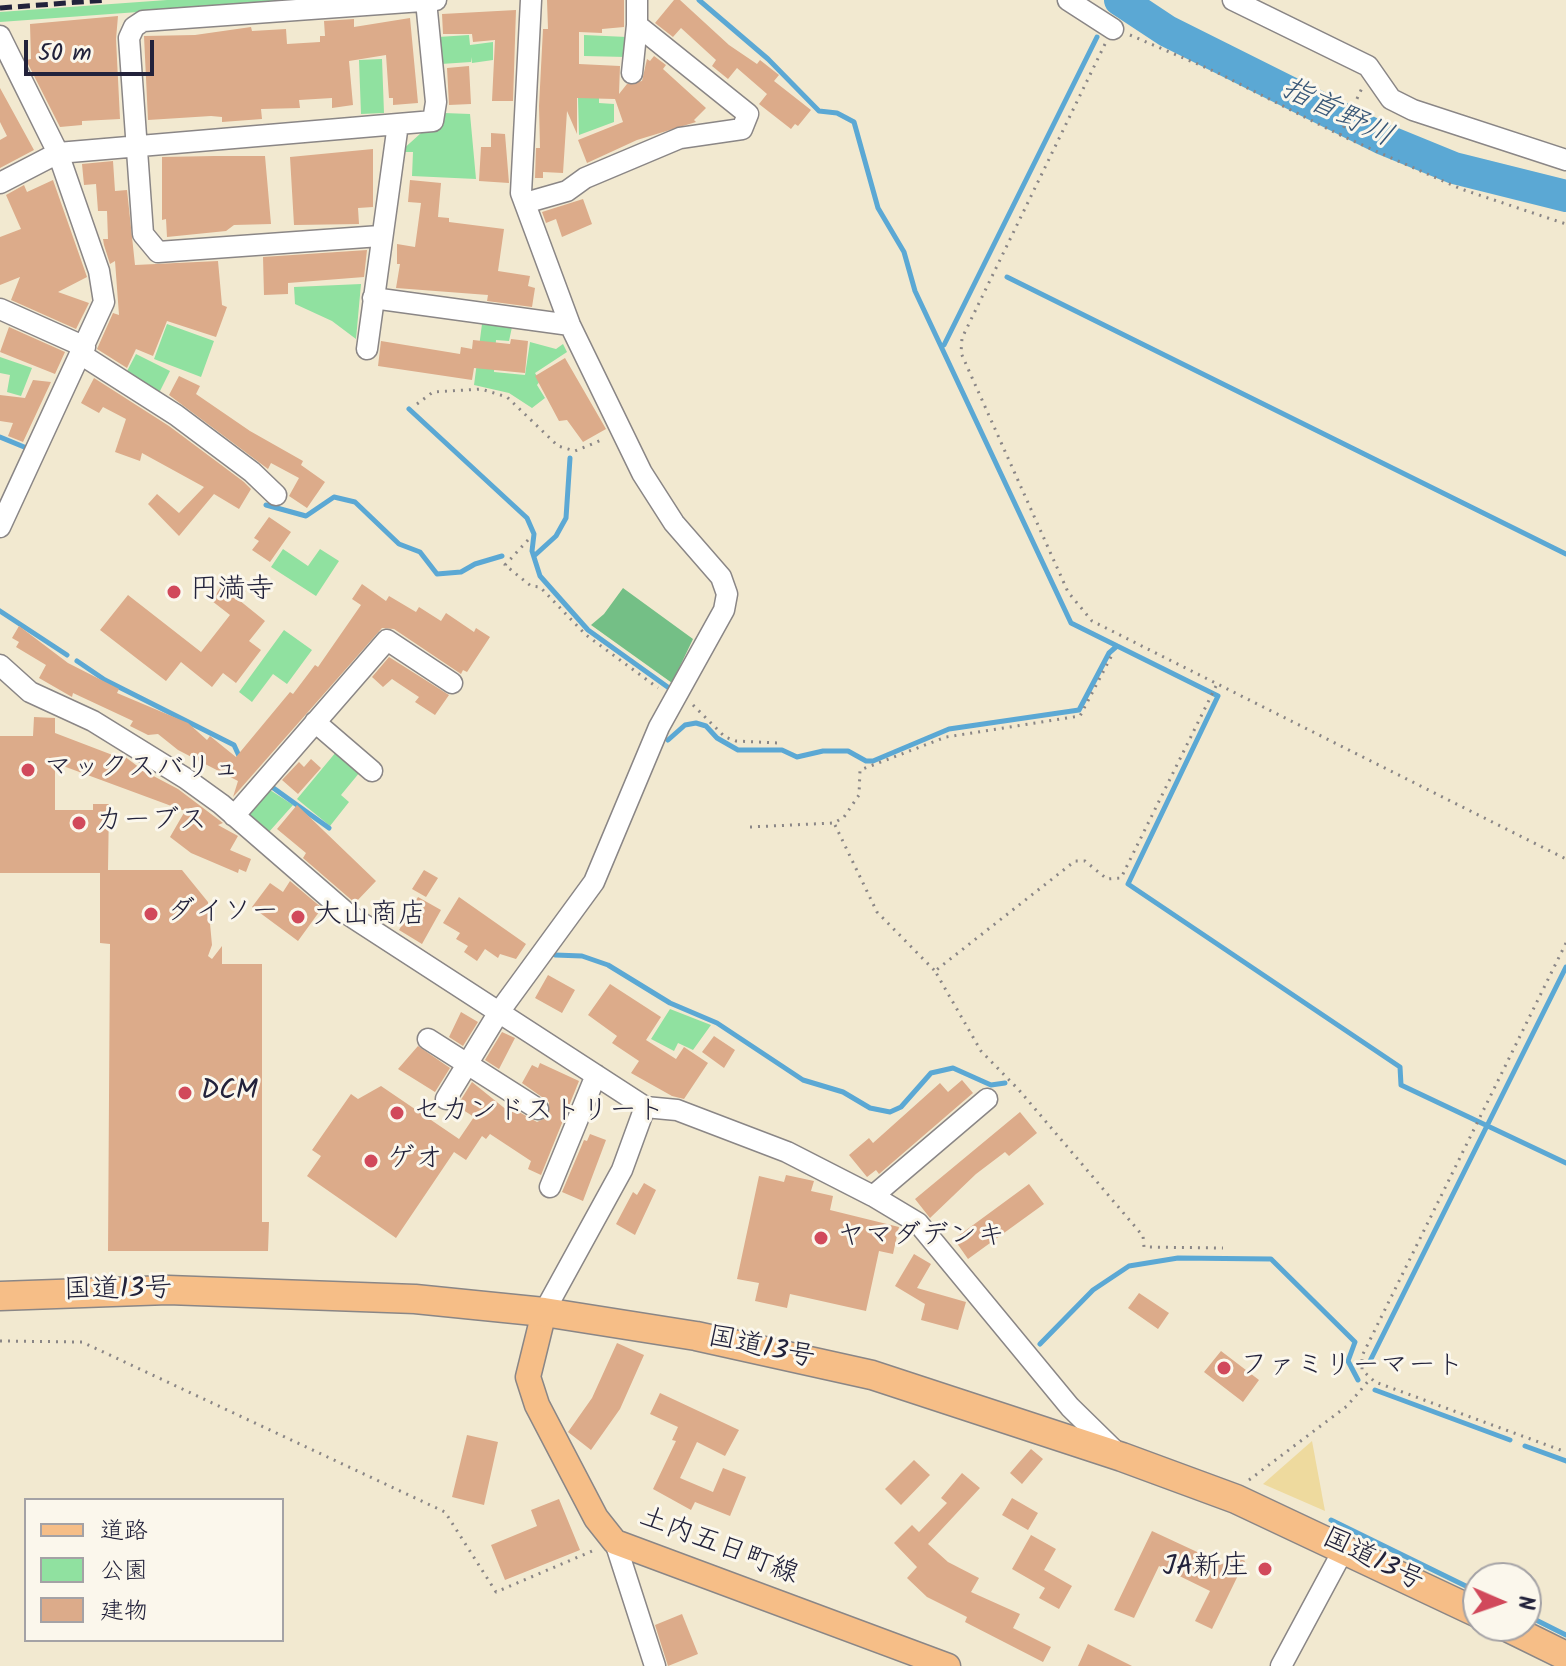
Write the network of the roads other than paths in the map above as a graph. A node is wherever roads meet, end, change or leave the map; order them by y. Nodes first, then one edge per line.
1 (436, 0) edge
2 (531, 0) edge
3 (637, 0) edge
4 (1068, 0) edge
5 (1233, 0) edge
6 (426, 1) edge
7 (637, 25) junction
8 (1113, 29) road end
9 (2, 45) edge
10 (632, 73) dead end
11 (398, 124) junction
12 (137, 145) junction
13 (58, 153) junction
14 (1566, 160) edge
15 (0, 183) edge
16 (525, 203) junction
17 (380, 236) junction
18 (373, 298) junction
19 (0, 309) edge
20 (570, 325) junction
21 (367, 349) dead end
22 (83, 351) junction
23 (276, 495) dead end
24 (0, 527) edge
25 (0, 665) edge
26 (452, 683) dead end
27 (315, 722) junction
28 (372, 771) dead end
29 (234, 816) junction
30 (499, 1012) junction
31 (428, 1039) dead end
32 (467, 1063) junction
33 (596, 1075) junction
34 (446, 1099) dead end
35 (987, 1099) dead end
36 (645, 1107) junction
37 (538, 1109) dead end
38 (550, 1187) dead end
39 (873, 1196) junction
40 (0, 1296) edge
41 (544, 1312) junction
42 (1122, 1457) junction
43 (615, 1542) junction
44 (1345, 1547) junction
45 (1462, 1605) edge
46 (1538, 1642) edge
47 (1566, 1656) edge
48 (655, 1666) edge
49 (948, 1666) edge
50 (1281, 1666) edge

1 - 6 street
2 - 16 street
3 - 7 street
4 - 8 street
5 - 14 street
6 - 11 street
6 - 12 street
7 - 10 street
7 - 16 street
9 - 13 street
11 - 12 street
11 - 17 street
12 - 13 street
12 - 17 street
13 - 15 street
13 - 22 street
16 - 20 street
17 - 18 street
18 - 20 street
18 - 21 street
19 - 22 street
20 - 30 street
22 - 23 street
22 - 24 street
25 - 29 street
26 - 27 street
27 - 28 street
27 - 29 street
29 - 30 street
30 - 32 street
30 - 33 street
31 - 32 street
32 - 34 street
32 - 37 street
33 - 36 street
33 - 38 street
35 - 39 street
36 - 39 street
36 - 41 street
39 - 42 street
40 - 41 highway, 国道13号
41 - 42 highway, 国道13号
41 - 43 main road, 土内五日町線
42 - 44 highway, 国道13号
43 - 48 street
43 - 49 main road, 土内五日町線
44 - 45 highway, 国道13号
44 - 50 street
46 - 47 highway

